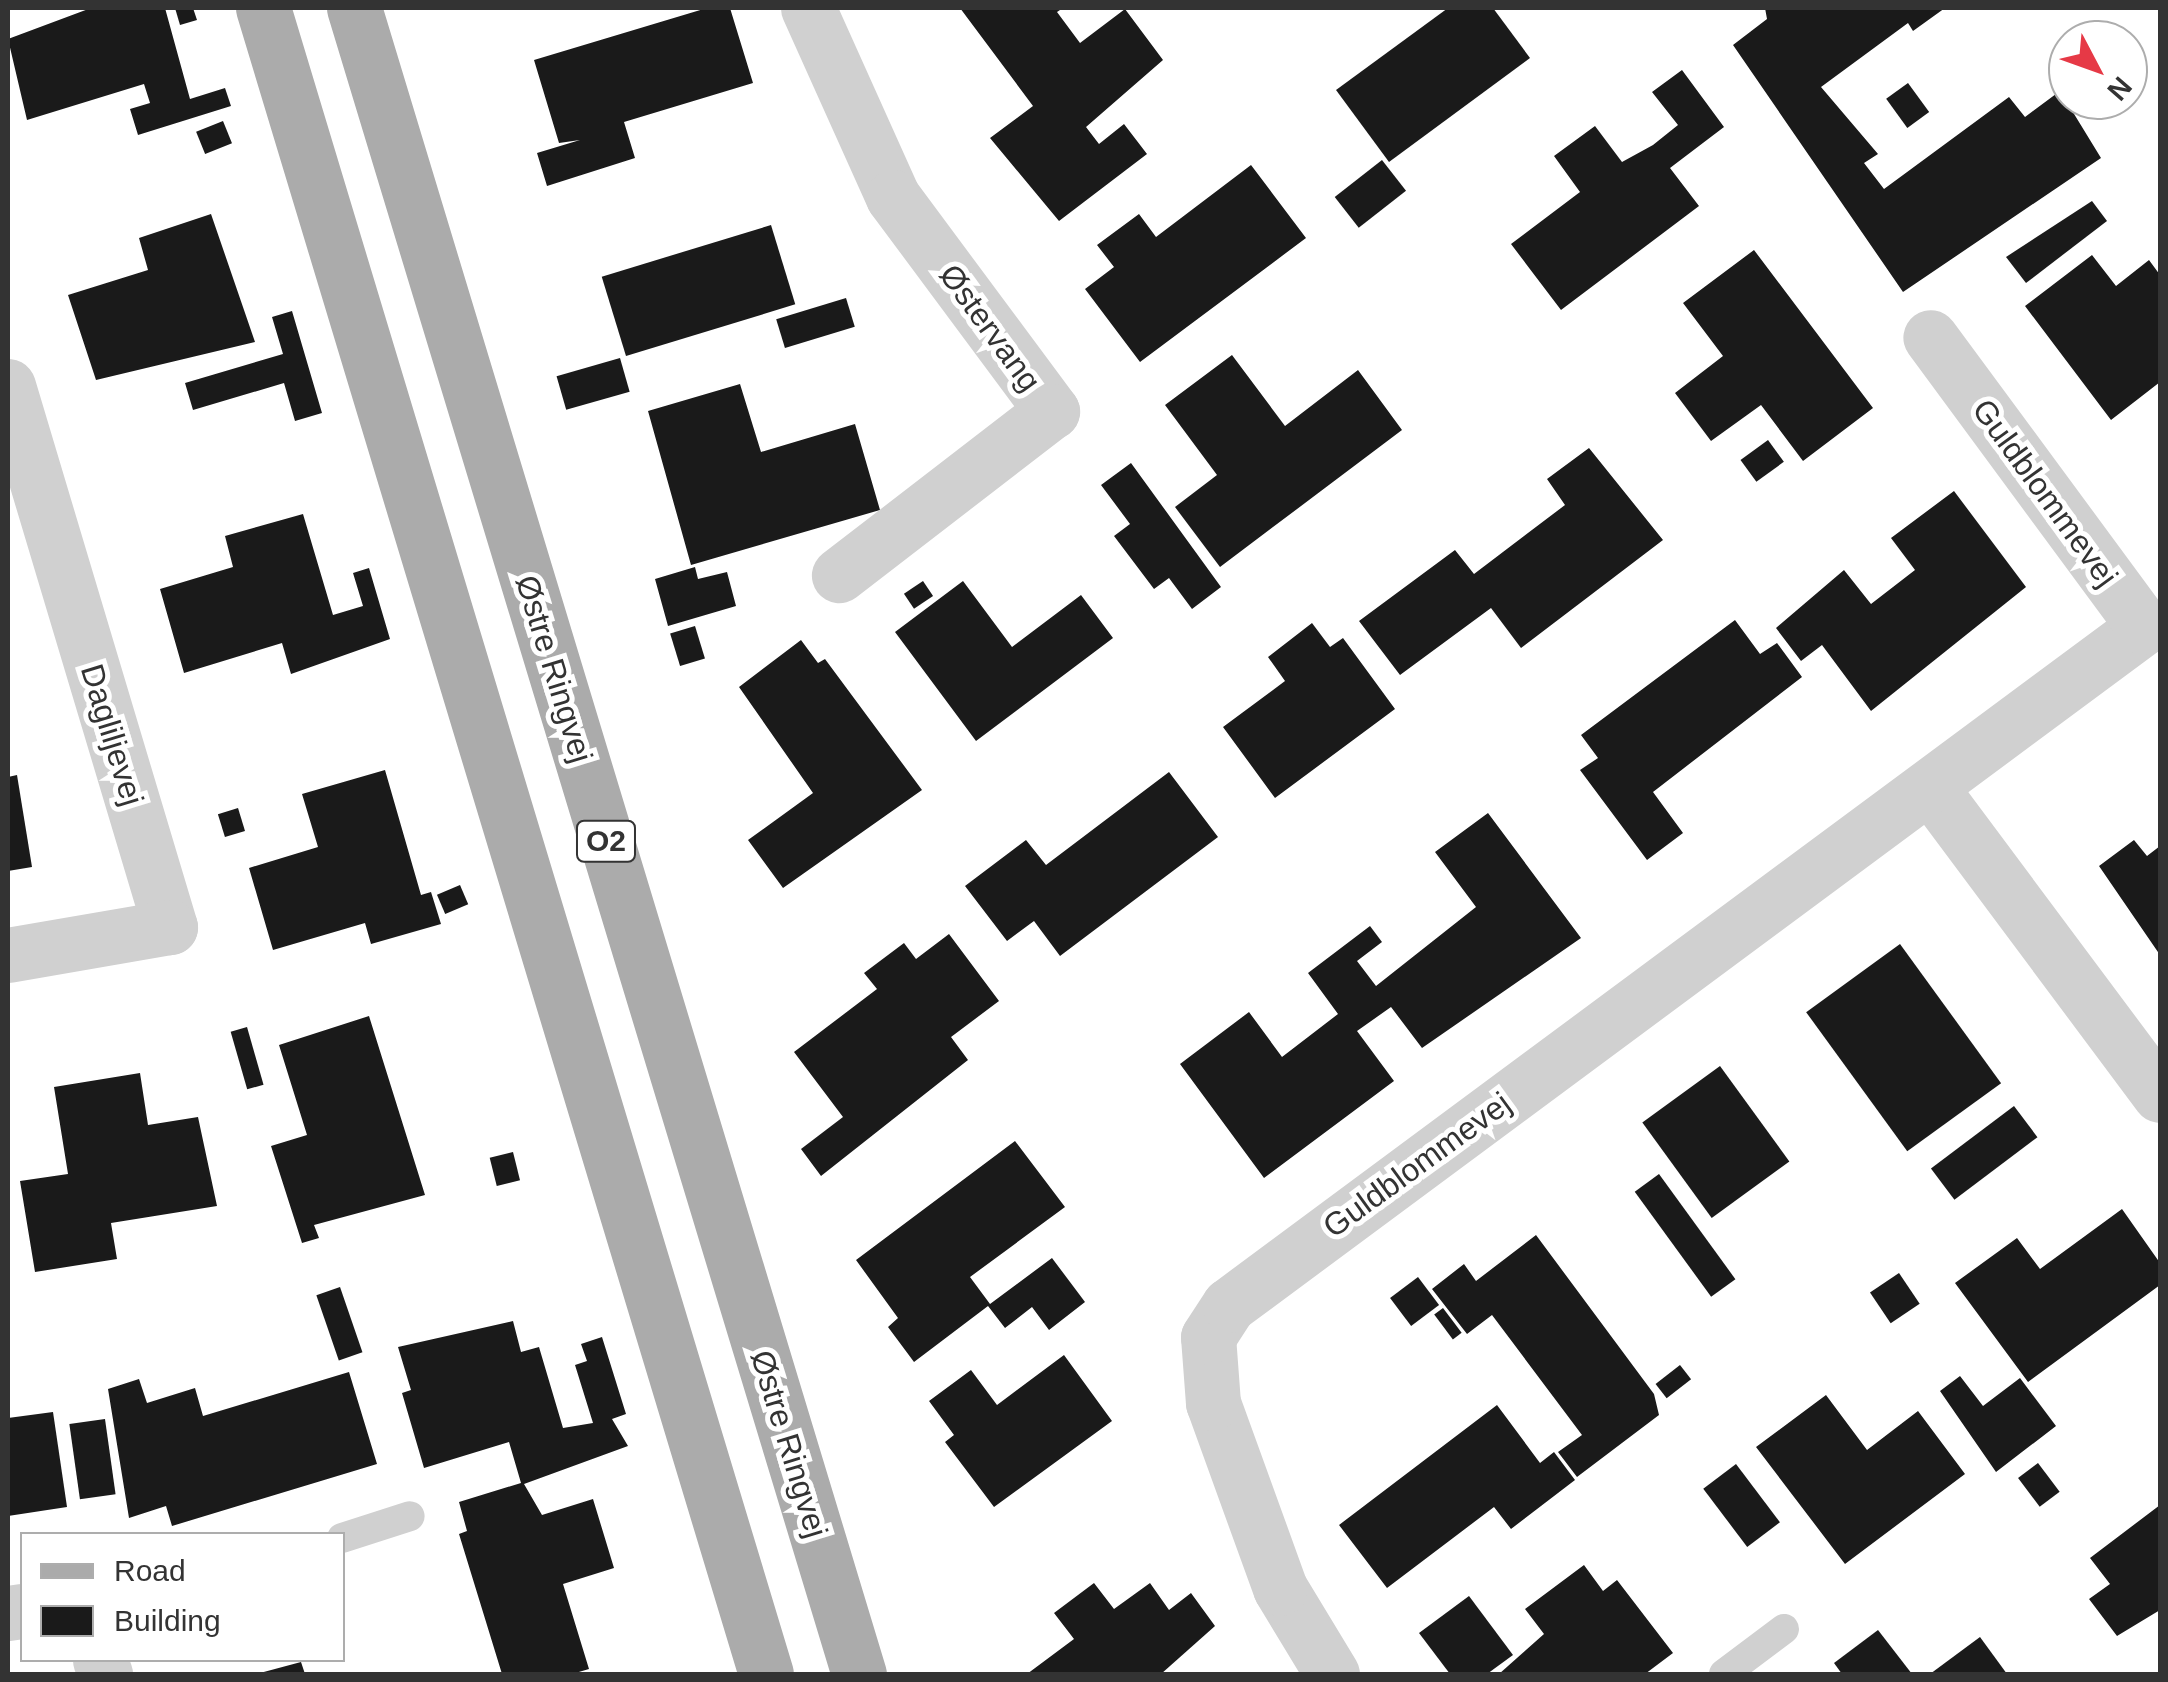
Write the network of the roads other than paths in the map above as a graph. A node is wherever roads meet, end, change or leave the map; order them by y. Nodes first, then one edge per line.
1 (262, 8) edge
2 (354, 8) edge
3 (808, 8) edge
4 (1930, 336) dead end
5 (8, 386) edge
6 (839, 575) dead end
7 (1933, 791) junction
8 (8, 955) edge
9 (2160, 1095) edge
10 (410, 1516) dead end
11 (345, 1537) edge
12 (1784, 1629) dead end
13 (766, 1674) edge
14 (859, 1674) edge
15 (1332, 1674) edge
16 (1724, 1674) edge

1 - 13 main road
2 - 14 main road, Østre Ringvej / O2
3 - 6 street, Østervang
4 - 7 street, Guldblommevej
5 - 8 street, Dagliljevej
7 - 9 street
7 - 15 street, Guldblommevej
10 - 11 lane
12 - 16 lane

